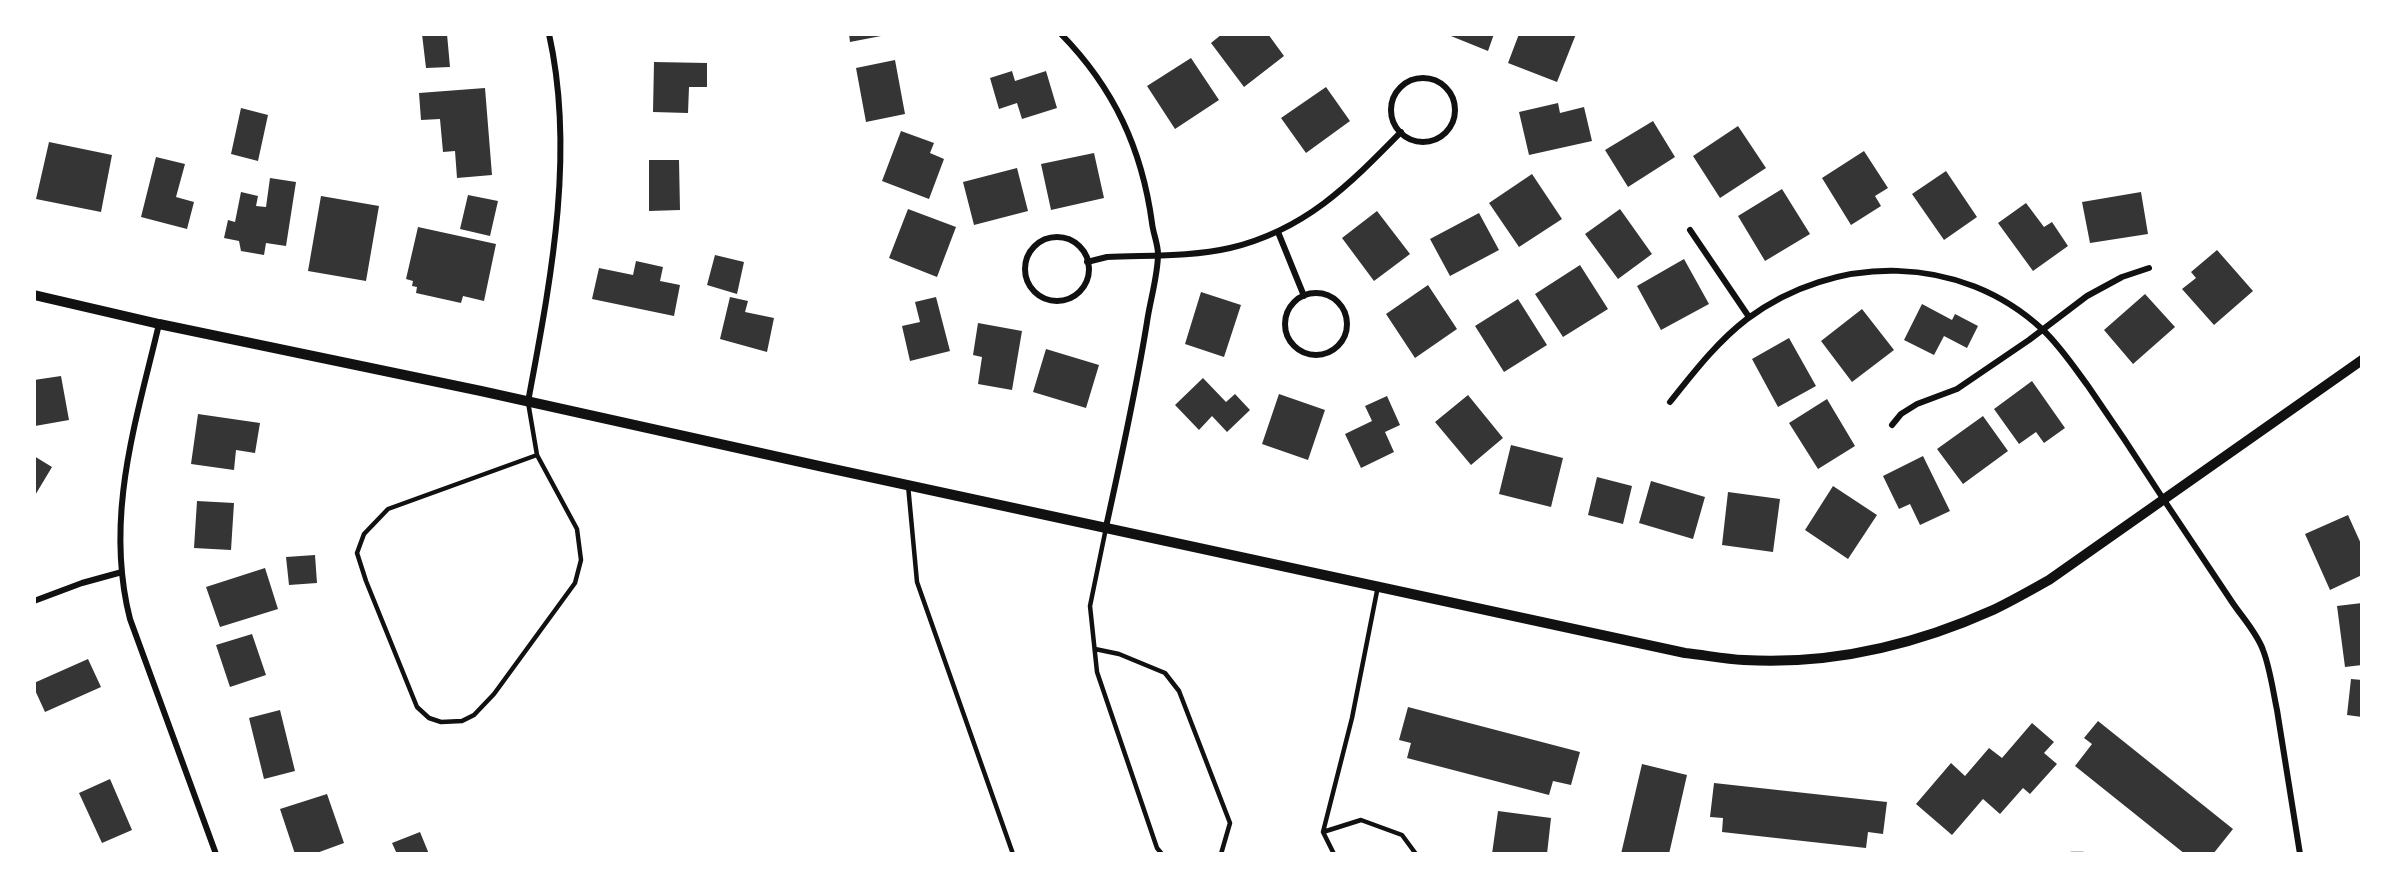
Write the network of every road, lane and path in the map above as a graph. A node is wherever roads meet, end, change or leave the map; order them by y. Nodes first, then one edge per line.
1 (549, 34) edge
2 (1061, 34) edge
3 (1401, 132) junction
4 (1690, 230) dead end
5 (1278, 232) junction
6 (1158, 254) junction
7 (1088, 262) junction
8 (2149, 268) dead end
9 (34, 295) edge
10 (1304, 296) junction
11 (1749, 317) junction
12 (159, 324) junction
13 (2042, 329) junction
14 (2361, 360) edge
15 (528, 402) junction
16 (1670, 402) dead end
17 (1892, 425) dead end
18 (537, 454) junction
19 (908, 485) junction
20 (2164, 499) junction
21 (1106, 527) junction
22 (122, 572) junction
23 (1378, 586) junction
24 (34, 602) edge
25 (1095, 649) junction
26 (1323, 832) junction
27 (216, 854) edge
28 (1013, 854) edge
29 (1162, 854) edge
30 (1221, 854) edge
31 (1334, 854) edge
32 (1416, 854) edge
33 (2071, 854) edge
34 (2083, 854) edge
35 (2300, 854) edge

1 - 15 street
2 - 6 street
3 - 3 street
3 - 5 street
4 - 11 street
5 - 6 street
5 - 10 street
6 - 7 street
6 - 21 street
7 - 7 street
8 - 13 street
9 - 12 street
10 - 10 street
11 - 13 street
11 - 16 street
12 - 15 street
12 - 22 street
13 - 17 street
13 - 20 street
14 - 20 street
15 - 18 lane
15 - 19 street
18 - 18 lane
19 - 21 street
19 - 28 lane
20 - 23 street
20 - 35 street
21 - 23 street
21 - 25 lane
22 - 24 street
22 - 27 street
23 - 26 lane
25 - 29 lane
25 - 30 lane
26 - 31 lane
26 - 32 lane
33 - 34 lane

